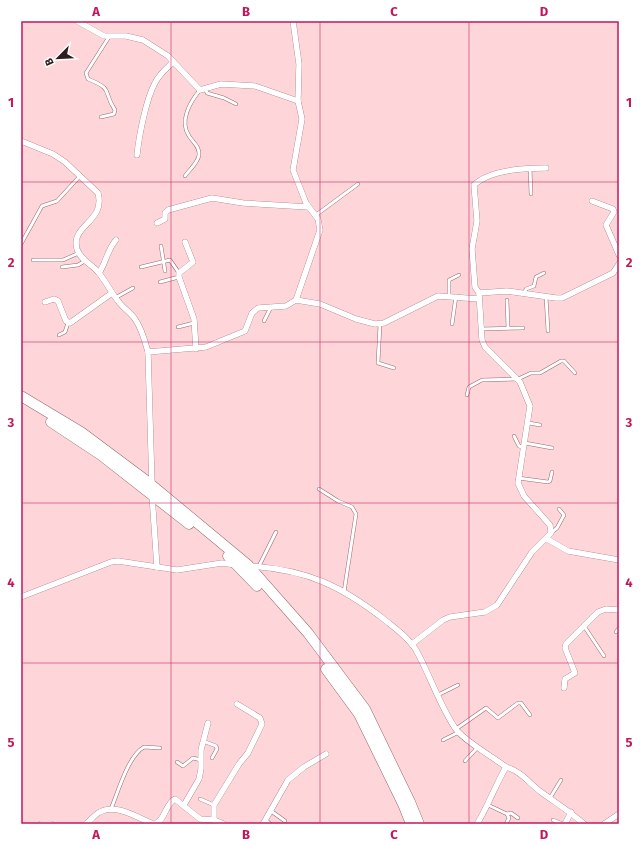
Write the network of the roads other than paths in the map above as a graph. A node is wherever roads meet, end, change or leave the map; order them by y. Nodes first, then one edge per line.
1 (77, 21) edge
2 (293, 21) edge
3 (109, 37) junction
4 (173, 62) junction
5 (203, 90) junction
6 (298, 101) junction
7 (236, 104) dead end
8 (101, 117) dead end
9 (21, 141) edge
10 (137, 155) dead end
11 (530, 168) junction
12 (546, 168) dead end
13 (80, 176) junction
14 (185, 176) dead end
15 (358, 184) dead end
16 (531, 194) dead end
17 (592, 201) dead end
18 (308, 207) junction
19 (316, 215) junction
20 (157, 223) dead end
21 (116, 240) dead end
22 (185, 242) dead end
23 (21, 244) edge
24 (161, 246) dead end
25 (79, 253) junction
26 (619, 255) edge
27 (33, 260) dead end
28 (85, 261) junction
29 (163, 262) junction
30 (619, 264) edge
31 (62, 267) dead end
32 (141, 267) dead end
33 (165, 271) dead end
34 (99, 273) junction
35 (544, 273) dead end
36 (179, 275) junction
37 (459, 275) dead end
38 (160, 282) dead end
39 (133, 288) dead end
40 (524, 294) junction
41 (114, 296) junction
42 (449, 296) junction
43 (456, 296) junction
44 (479, 296) junction
45 (546, 297) junction
46 (296, 300) junction
47 (507, 300) dead end
48 (45, 302) dead end
49 (272, 307) junction
50 (264, 321) dead end
51 (68, 323) junction
52 (194, 323) junction
53 (380, 324) junction
54 (452, 324) dead end
55 (178, 327) dead end
56 (508, 328) junction
57 (523, 328) dead end
58 (481, 329) junction
59 (548, 331) dead end
60 (59, 336) dead end
61 (196, 349) junction
62 (148, 352) junction
63 (394, 368) dead end
64 (575, 373) dead end
65 (518, 379) junction
66 (466, 395) dead end
67 (21, 396) edge
68 (21, 402) edge
69 (529, 423) junction
70 (540, 425) dead end
71 (514, 436) dead end
72 (524, 445) junction
73 (552, 448) dead end
74 (552, 472) dead end
75 (518, 478) junction
76 (152, 490) junction
77 (319, 490) dead end
78 (559, 509) dead end
79 (276, 532) dead end
80 (551, 533) junction
81 (547, 539) junction
82 (619, 560) edge
83 (243, 565) junction
84 (259, 566) junction
85 (157, 568) junction
86 (344, 592) junction
87 (21, 597) edge
88 (619, 610) edge
89 (296, 624) junction
90 (584, 626) junction
91 (619, 628) edge
92 (616, 632) dead end
93 (412, 644) junction
94 (604, 656) dead end
95 (458, 685) dead end
96 (564, 688) dead end
97 (438, 695) junction
98 (237, 704) dead end
99 (530, 715) dead end
100 (208, 723) dead end
101 (458, 731) junction
102 (443, 740) dead end
103 (203, 741) junction
104 (478, 747) junction
105 (160, 748) dead end
106 (326, 754) dead end
107 (212, 758) dead end
108 (201, 760) junction
109 (465, 760) dead end
110 (177, 762) dead end
111 (506, 767) junction
112 (561, 780) dead end
113 (550, 798) junction
114 (200, 799) dead end
115 (184, 805) junction
116 (214, 805) junction
117 (488, 805) junction
118 (111, 809) junction
119 (271, 811) junction
120 (571, 812) junction
121 (507, 814) junction
122 (619, 814) edge
123 (518, 818) dead end
124 (214, 820) junction
125 (553, 820) dead end
126 (285, 821) dead end
127 (267, 823) edge
128 (41, 824) edge
129 (51, 824) edge
130 (86, 824) edge
131 (155, 824) edge
132 (224, 824) edge
133 (411, 824) edge
134 (418, 824) edge
135 (477, 824) edge
136 (506, 824) edge
137 (564, 824) edge
138 (584, 824) edge
139 (604, 824) edge

1 - 3 street
2 - 6 street
3 - 4 street
3 - 8 lane
4 - 5 street
4 - 10 street
5 - 6 street
5 - 7 lane
5 - 14 lane
6 - 18 street
9 - 13 street
11 - 12 street
11 - 16 lane
11 - 44 street
13 - 23 lane
13 - 25 street
15 - 19 lane
17 - 26 street
18 - 19 street
18 - 20 street
19 - 46 street
21 - 34 street
22 - 36 street
24 - 29 lane
25 - 27 lane
25 - 28 street
28 - 31 lane
28 - 34 street
29 - 32 lane
29 - 33 lane
29 - 36 lane
30 - 45 street
34 - 41 street
35 - 40 lane
36 - 38 lane
36 - 52 street
37 - 42 lane
39 - 41 lane
40 - 44 street
40 - 45 street
41 - 51 street
41 - 62 street
42 - 43 street
42 - 53 street
43 - 44 street
43 - 54 lane
44 - 58 street
45 - 59 lane
46 - 49 street
46 - 53 street
47 - 56 lane
48 - 51 street
49 - 50 lane
49 - 61 street
51 - 60 lane
52 - 55 lane
52 - 61 street
53 - 63 lane
56 - 57 lane
56 - 58 lane
58 - 65 street
61 - 62 street
62 - 76 street
64 - 65 lane
65 - 66 lane
65 - 69 street
67 - 76 highway
68 - 76 highway
69 - 70 lane
69 - 72 street
71 - 72 lane
72 - 73 lane
72 - 75 street
74 - 75 lane
75 - 80 street
76 - 83 highway
76 - 85 street
77 - 86 lane
78 - 80 lane
79 - 84 lane
80 - 81 street
81 - 82 street
81 - 93 street
83 - 84 street
83 - 85 street
83 - 89 highway
84 - 86 street
85 - 87 street
86 - 93 street
88 - 90 street
89 - 133 highway
89 - 134 highway
90 - 94 lane
90 - 96 street
91 - 92 lane
93 - 97 street
95 - 97 lane
97 - 101 street
98 - 116 street
99 - 101 lane
100 - 103 street
101 - 102 lane
101 - 104 street
103 - 107 lane
103 - 108 street
104 - 109 lane
104 - 111 street
105 - 118 lane
106 - 119 street
108 - 110 lane
108 - 115 street
111 - 113 street
111 - 117 street
112 - 113 lane
113 - 120 street
114 - 116 lane
115 - 124 street
115 - 131 street
116 - 124 street
117 - 121 lane
117 - 135 street
118 - 130 street
118 - 131 street
119 - 126 lane
119 - 127 street
120 - 137 street
120 - 138 street
121 - 123 lane
121 - 136 lane
122 - 139 street
124 - 132 street
125 - 137 lane
128 - 129 street

